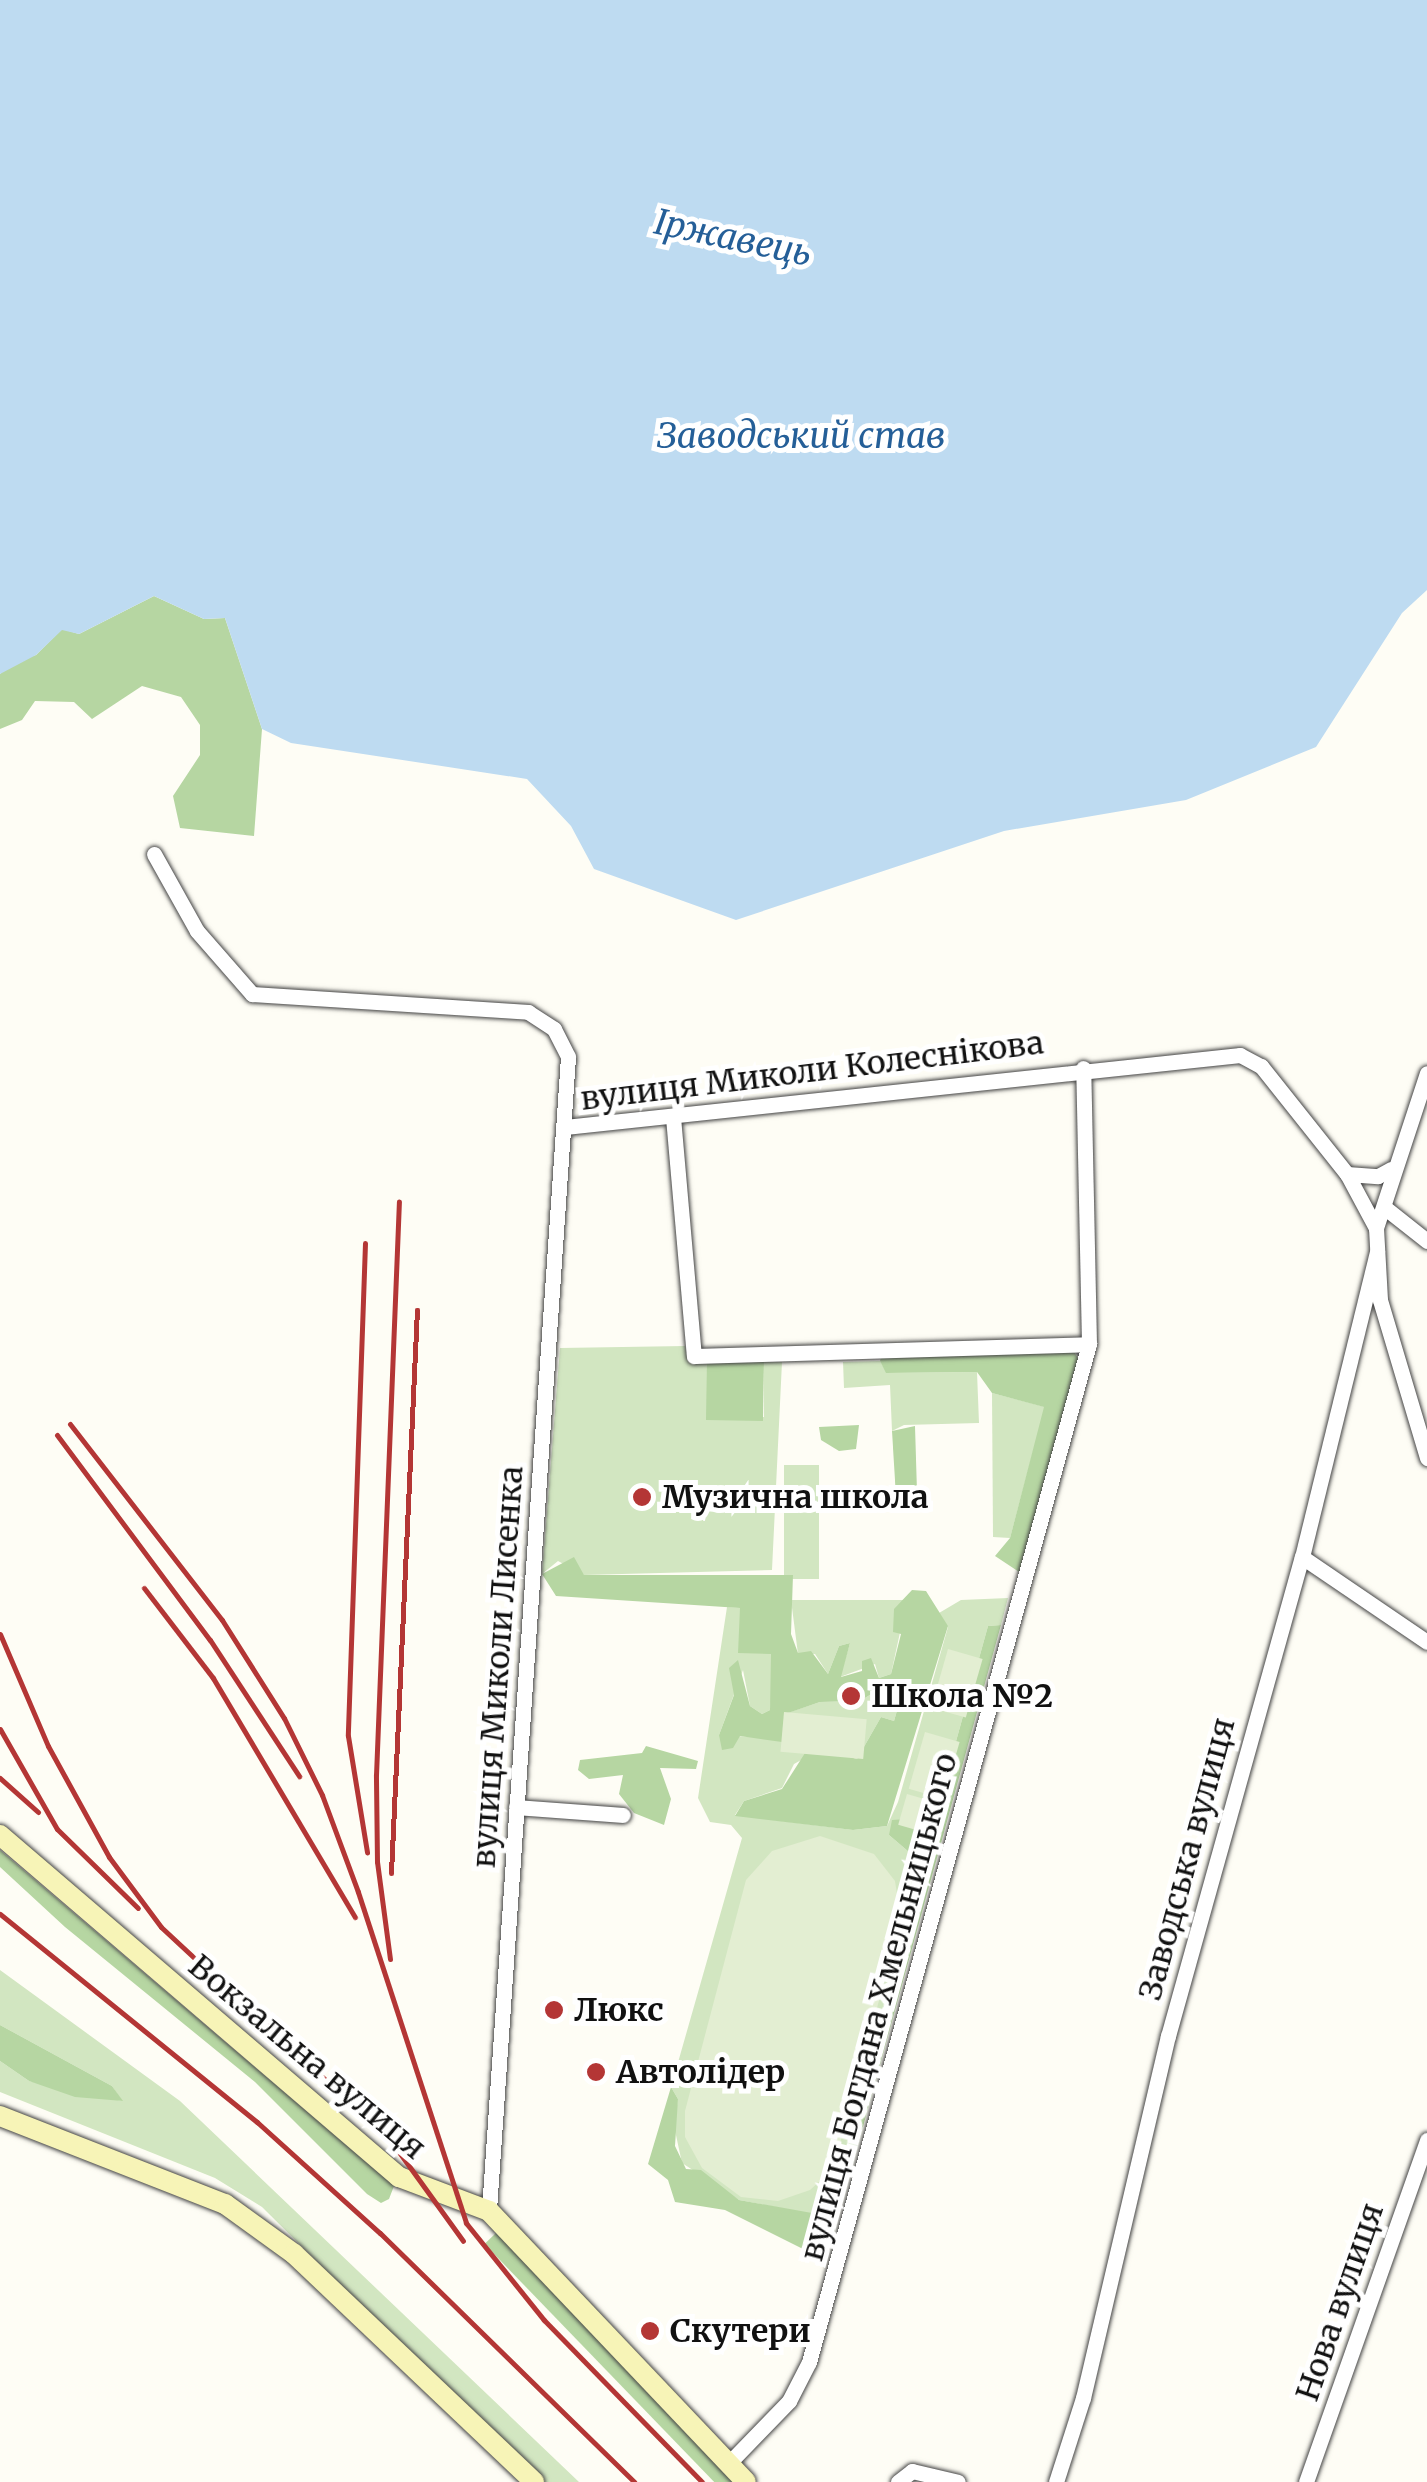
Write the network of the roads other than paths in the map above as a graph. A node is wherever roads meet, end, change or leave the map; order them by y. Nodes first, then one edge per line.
1 (154, 854) dead end
2 (1083, 1068) junction
3 (1427, 1072) edge
4 (672, 1116) junction
5 (565, 1127) junction
6 (1390, 1168) junction
7 (1353, 1175) junction
8 (1384, 1207) junction
9 (1376, 1228) junction
10 (1427, 1241) edge
11 (1377, 1252) junction
12 (1089, 1344) junction
13 (1427, 1458) edge
14 (1302, 1558) junction
15 (1427, 1642) edge
16 (516, 1806) junction
17 (623, 1815) dead end
18 (0, 1834) edge
19 (0, 2116) edge
20 (1427, 2140) edge
21 (489, 2211) junction
22 (728, 2464) junction
23 (534, 2482) edge
24 (746, 2482) edge
25 (898, 2482) edge
26 (958, 2482) edge
27 (1056, 2482) edge
28 (1306, 2482) edge

1 - 5 street, вулиця Миколи Колеснікова
2 - 4 street, вулиця Миколи Колеснікова
2 - 7 street, вулиця Миколи Колеснікова
2 - 12 street, вулиця Богдана Хмельницького
3 - 6 street
4 - 5 street, вулиця Миколи Колеснікова
4 - 12 street
5 - 16 street, вулиця Миколи Лисенка
6 - 7 street
6 - 8 street
7 - 9 street, вулиця Миколи Колеснікова
8 - 9 street
8 - 10 street
9 - 11 street
11 - 13 street
11 - 14 street, Заводська вулиця
12 - 22 street, вулиця Богдана Хмельницького
14 - 15 street
14 - 27 street, Заводська вулиця
16 - 17 street
16 - 21 street, вулиця Миколи Лисенка
18 - 21 street, Вокзальна вулиця
19 - 23 street
20 - 28 street, Нова вулиця
21 - 22 street, Вокзальна вулиця
22 - 24 street, Вокзальна вулиця
25 - 26 street

